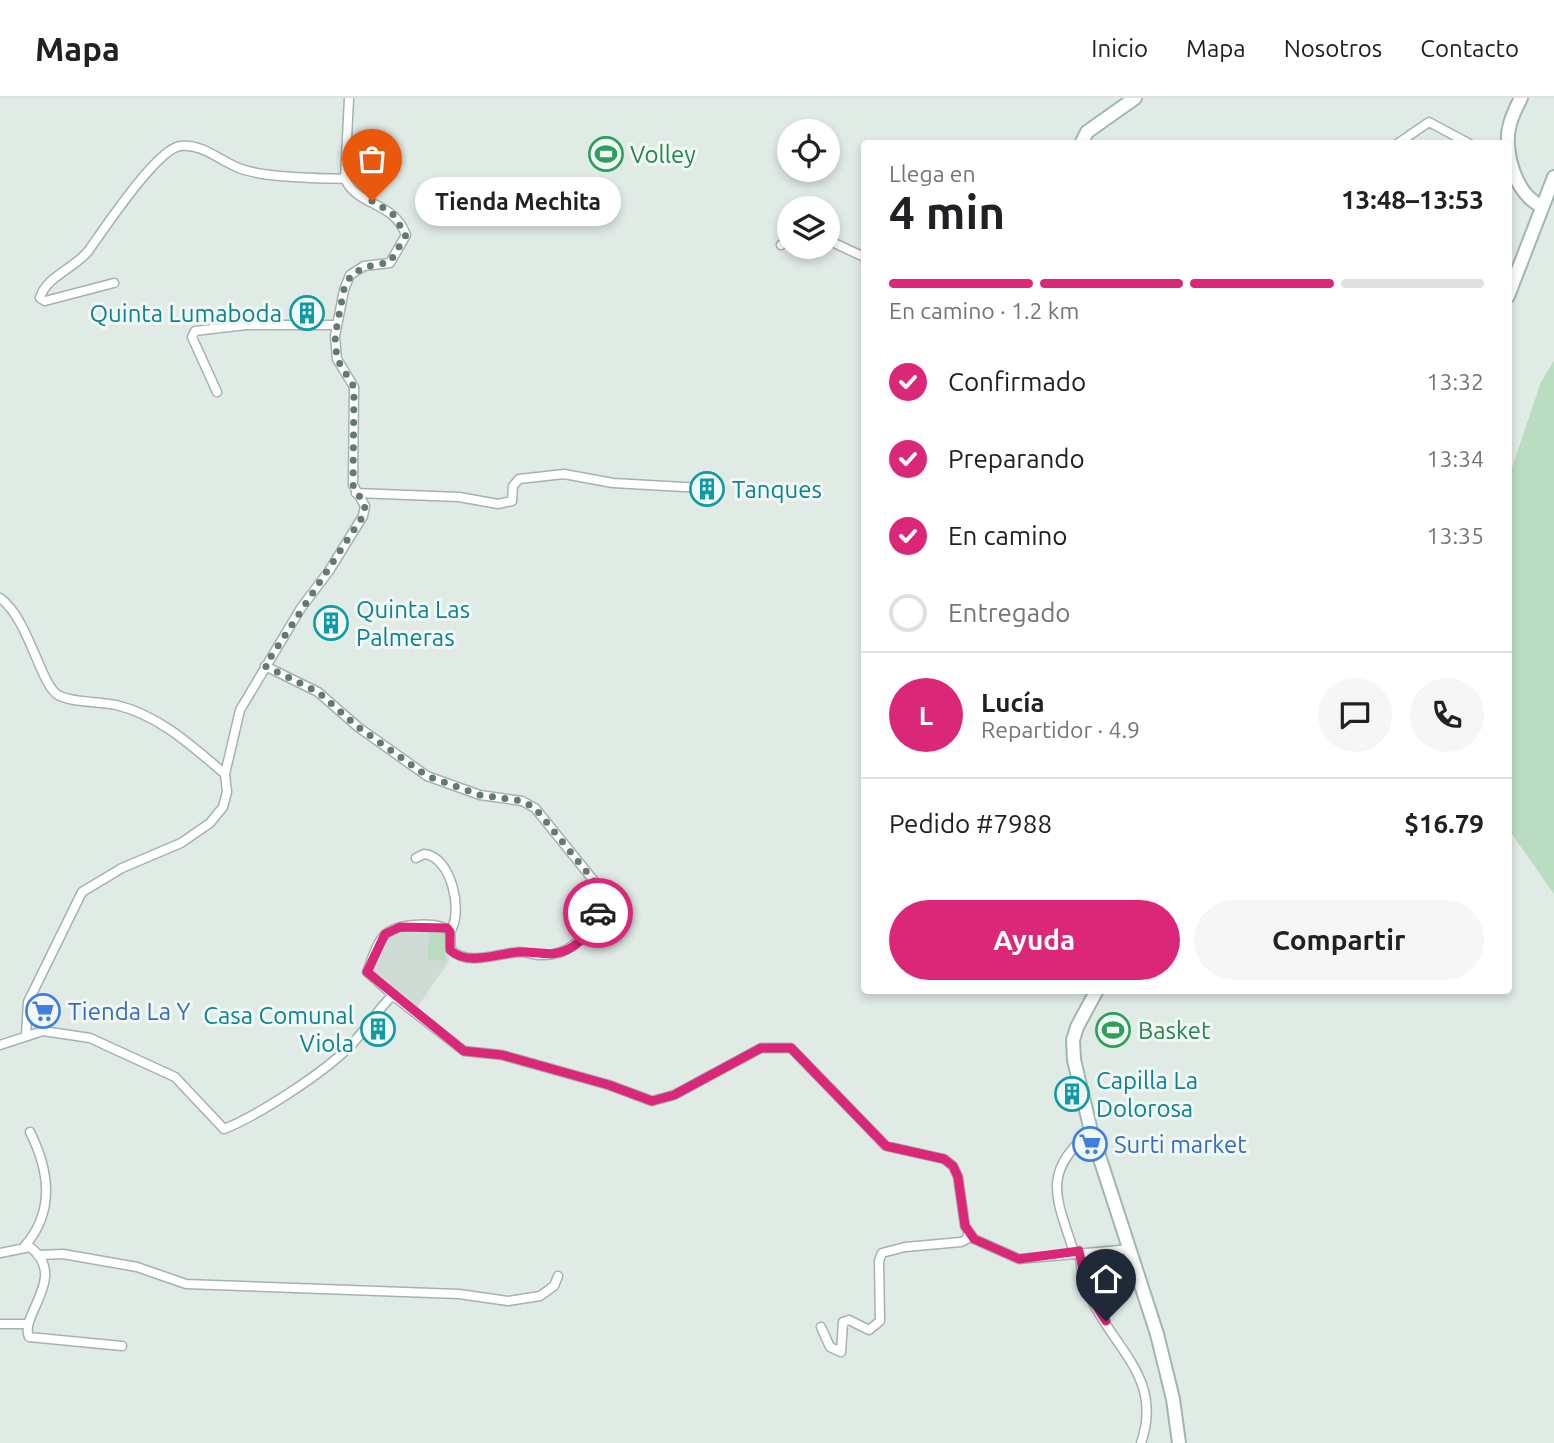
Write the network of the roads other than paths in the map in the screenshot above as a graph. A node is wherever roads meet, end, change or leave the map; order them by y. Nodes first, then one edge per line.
1 (349, 98) edge
2 (1135, 98) edge
3 (1521, 98) edge
4 (1083, 140) edge
5 (1403, 140) edge
6 (1463, 140) edge
7 (1509, 140) edge
8 (1512, 156) edge
9 (1554, 177) edge
10 (345, 179) junction
11 (1542, 206) junction
12 (840, 246) edge
13 (861, 256) edge
14 (114, 282) dead end
15 (1512, 285) edge
16 (337, 325) junction
17 (217, 392) dead end
18 (702, 488) dead end
19 (356, 493) junction
20 (0, 598) edge
21 (265, 666) junction
22 (225, 774) junction
23 (416, 858) dead end
24 (450, 932) junction
25 (1095, 994) edge
26 (395, 997) junction
27 (26, 1035) junction
28 (0, 1045) edge
29 (1091, 1130) junction
30 (30, 1132) dead end
31 (968, 1233) junction
32 (24, 1247) junction
33 (1131, 1249) junction
34 (1077, 1252) junction
35 (0, 1253) edge
36 (38, 1255) junction
37 (558, 1276) dead end
38 (0, 1324) edge
39 (27, 1324) junction
40 (821, 1327) dead end
41 (122, 1346) dead end
42 (1141, 1443) edge
43 (1179, 1443) edge

1 - 10 street
2 - 4 street
3 - 7 street
5 - 6 street
8 - 11 street
9 - 11 street
10 - 14 street
10 - 16 street
11 - 15 street
12 - 13 street
16 - 17 street
16 - 19 street
18 - 19 street
19 - 21 street
20 - 22 street
21 - 22 street
21 - 24 street
22 - 27 street
23 - 24 street
24 - 26 street
25 - 29 street
26 - 27 street
26 - 31 street
27 - 28 street
29 - 33 street
29 - 34 street
30 - 32 street
31 - 34 street
31 - 40 street
32 - 35 street
32 - 36 street
33 - 34 street
33 - 43 street
34 - 42 street
36 - 37 street
36 - 39 street
38 - 39 street
39 - 41 street

